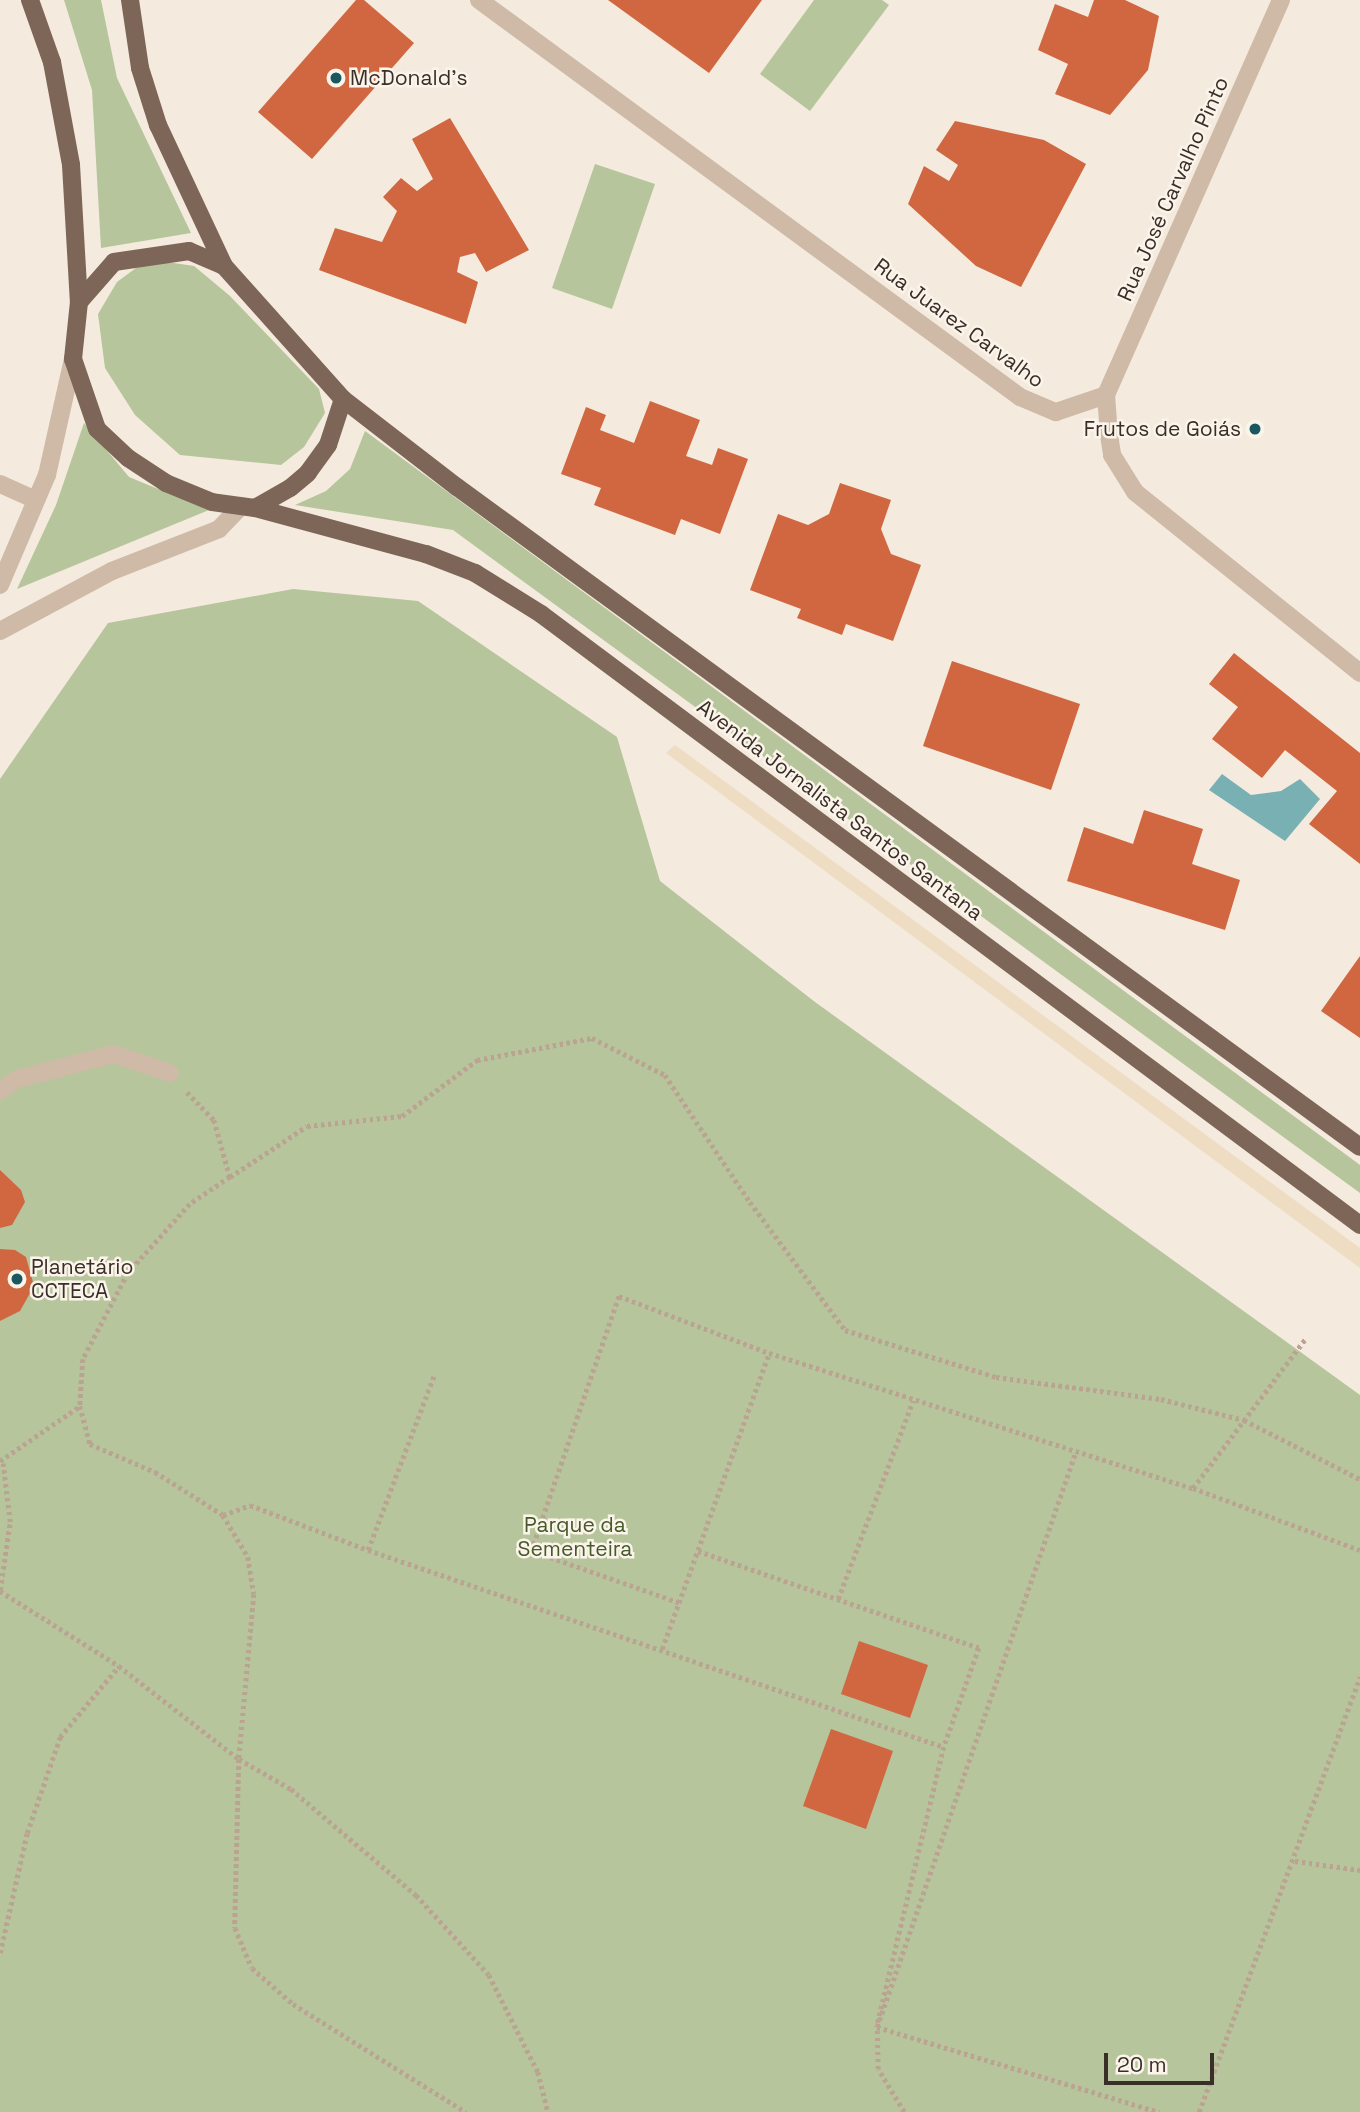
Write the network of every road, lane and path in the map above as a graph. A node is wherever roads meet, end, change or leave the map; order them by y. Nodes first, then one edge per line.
1 (30, 0) edge
2 (130, 0) edge
3 (479, 0) edge
4 (1274, 3) edge
5 (224, 266) junction
6 (79, 302) junction
7 (73, 359) junction
8 (1106, 395) junction
9 (343, 398) junction
10 (0, 484) edge
11 (36, 500) junction
12 (248, 507) junction
13 (0, 585) edge
14 (0, 631) edge
15 (1360, 673) edge
16 (170, 1073) joint
17 (0, 1091) edge
18 (1360, 1147) edge
19 (230, 1177) junction
20 (1360, 1225) edge
21 (1306, 1338) dead end
22 (769, 1353) junction
23 (435, 1373) dead end
24 (913, 1401) junction
25 (80, 1406) junction
26 (1244, 1420) junction
27 (1074, 1454) junction
28 (1, 1462) edge
29 (1360, 1479) edge
30 (1193, 1488) junction
31 (223, 1515) junction
32 (368, 1550) junction
33 (1360, 1550) edge
34 (698, 1551) junction
35 (0, 1591) edge
36 (838, 1600) junction
37 (679, 1603) junction
38 (662, 1648) junction
39 (118, 1666) junction
40 (1360, 1677) edge
41 (944, 1747) junction
42 (239, 1759) junction
43 (1295, 1861) junction
44 (1360, 1870) edge
45 (0, 1953) edge
46 (877, 2027) junction
47 (466, 2112) edge
48 (548, 2112) edge
49 (904, 2112) edge
50 (1159, 2112) edge
51 (1199, 2112) edge

1 - 6 main road
2 - 5 main road
3 - 8 street, Rua Juarez Carvalho
4 - 8 street, Rua José Carvalho Pinto
5 - 6 main road
5 - 9 main road, Avenida Jornalista Santos Santana
6 - 7 main road
7 - 11 street
7 - 12 main road, Avenida Jornalista Santos Santana
8 - 15 street
9 - 12 main road
9 - 18 main road, Avenida Jornalista Santos Santana
10 - 11 street
11 - 13 street
12 - 14 street
12 - 20 main road, Avenida Jornalista Santos Santana
16 - 17 street
16 - 19 path
19 - 25 path
19 - 26 path
21 - 26 path
22 - 24 path
22 - 34 path
22 - 37 path
23 - 32 path
24 - 27 path
24 - 36 path
25 - 28 path
25 - 31 path
26 - 29 path
26 - 30 path
27 - 30 path
27 - 46 path
28 - 35 path
30 - 33 path
31 - 32 path
31 - 42 path
32 - 38 path
34 - 36 path
34 - 37 path
35 - 39 path
36 - 41 path
37 - 38 path
38 - 41 path
39 - 42 path
39 - 45 path
40 - 43 path
41 - 46 path
42 - 47 path
42 - 48 path
43 - 44 path
43 - 51 path
46 - 49 path
46 - 50 path

